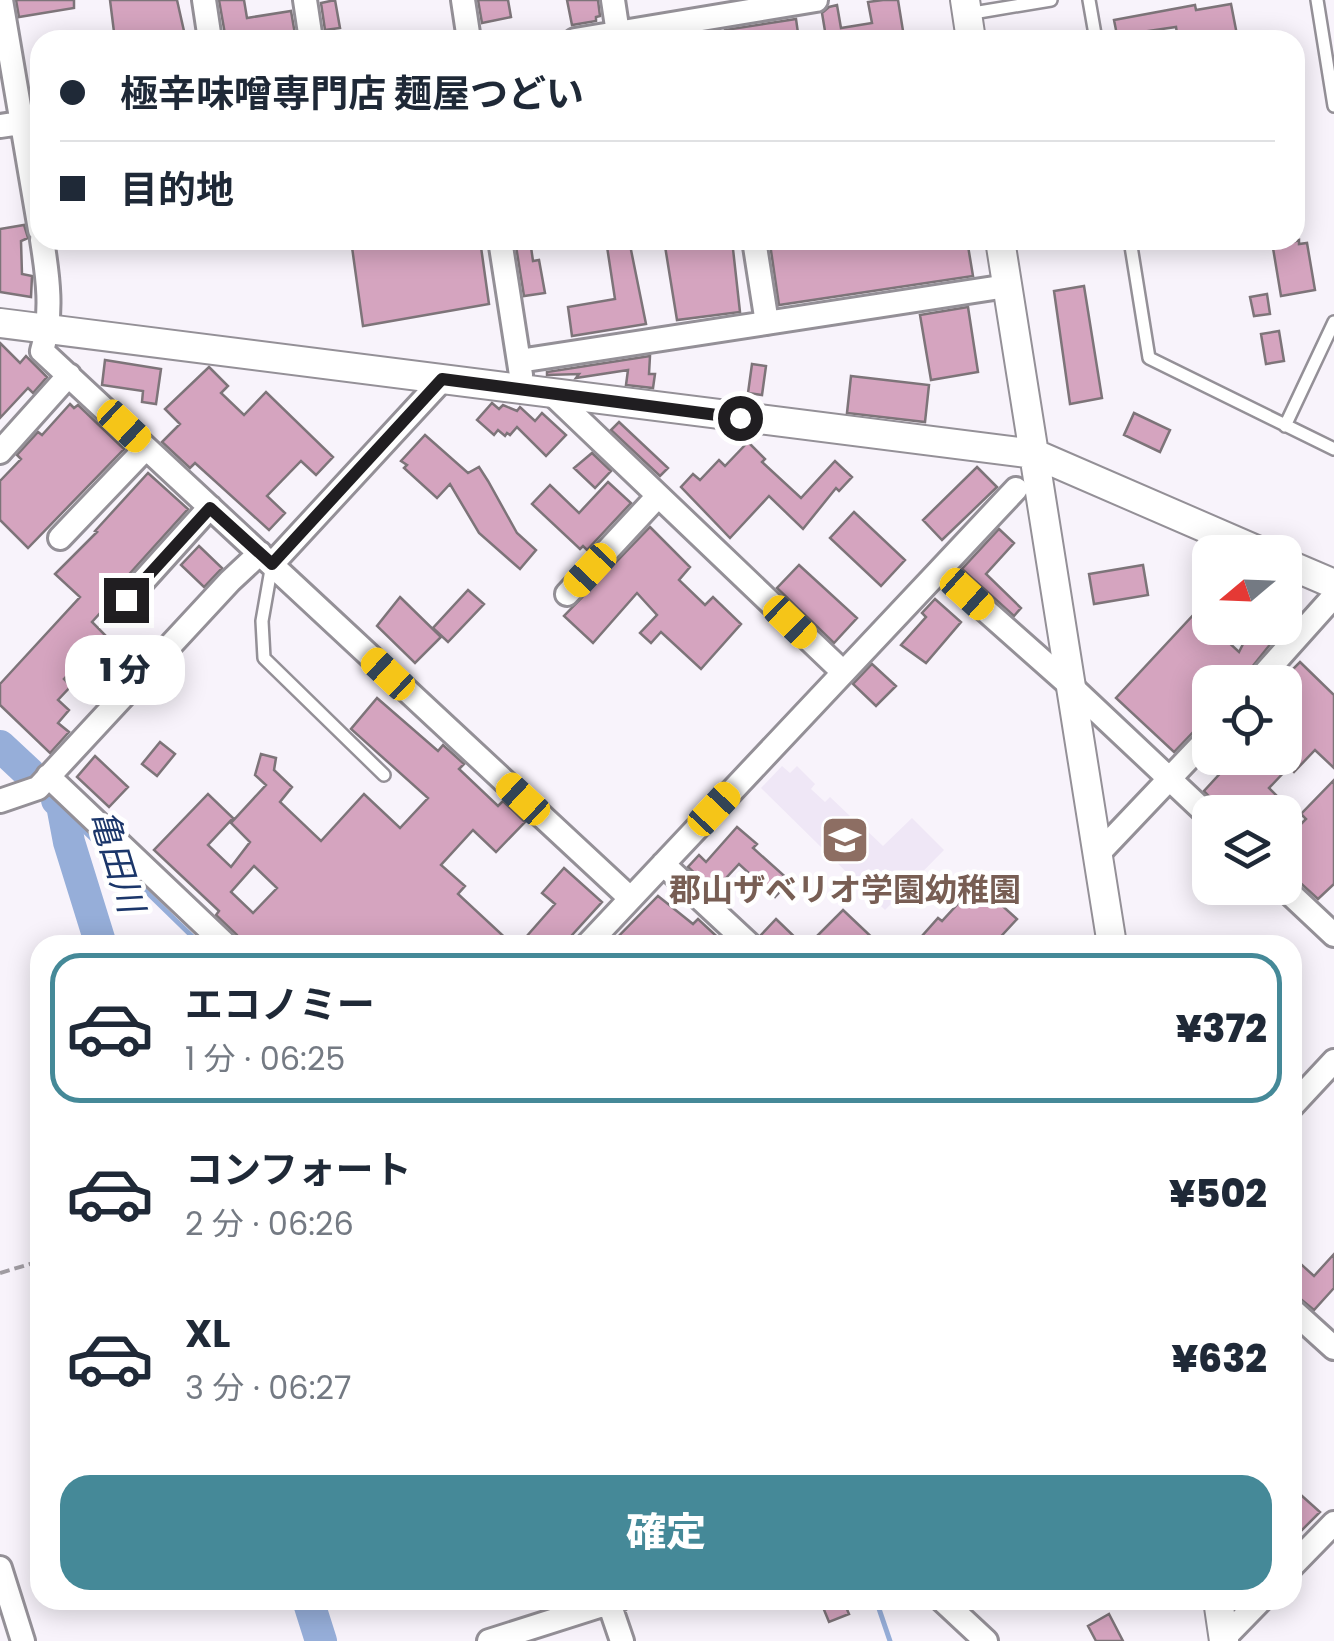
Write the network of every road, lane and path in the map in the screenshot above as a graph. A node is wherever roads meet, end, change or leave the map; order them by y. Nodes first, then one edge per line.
1 (1, 0) edge
2 (204, 0) edge
3 (305, 0) edge
4 (463, 0) edge
5 (613, 0) edge
6 (816, 0) edge
7 (1051, 0) edge
8 (1089, 0) edge
9 (1317, 0) edge
10 (718, 8) edge
11 (968, 18) edge
12 (208, 30) edge
13 (309, 30) edge
14 (468, 30) edge
15 (618, 30) edge
16 (640, 30) edge
17 (1094, 30) edge
18 (1334, 106) edge
19 (20, 122) edge
20 (30, 176) edge
21 (44, 250) edge
22 (502, 250) edge
23 (756, 250) edge
24 (1002, 250) edge
25 (1132, 250) edge
26 (1007, 286) junction
27 (0, 322) edge
28 (1334, 322) edge
29 (767, 323) junction
30 (49, 329) junction
31 (519, 360) junction
32 (69, 376) junction
33 (442, 379) junction
34 (538, 392) junction
35 (1286, 426) junction
36 (146, 448) junction
37 (1334, 449) edge
38 (0, 452) edge
39 (1034, 454) junction
40 (1016, 489) dead end
41 (658, 496) junction
42 (210, 508) junction
43 (1222, 535) edge
44 (60, 538) dead end
45 (266, 559) junction
46 (940, 570) junction
47 (1302, 570) edge
48 (1334, 584) edge
49 (567, 594) dead end
50 (1334, 596) edge
51 (126, 600) dead end
52 (1273, 665) edge
53 (844, 672) junction
54 (1073, 688) junction
55 (1192, 756) edge
56 (48, 776) junction
57 (384, 776) dead end
58 (1171, 780) junction
59 (1192, 800) edge
60 (0, 801) edge
61 (1098, 854) junction
62 (663, 864) junction
63 (630, 898) junction
64 (1302, 905) edge
65 (215, 935) edge
66 (596, 935) edge
67 (739, 935) edge
68 (1110, 935) edge
69 (1334, 935) edge
70 (1334, 1060) edge
71 (1302, 1095) edge
72 (30, 1264) edge
73 (0, 1274) edge
74 (1302, 1319) edge
75 (1334, 1348) edge
76 (1334, 1523) edge
77 (1302, 1556) edge
78 (0, 1568) edge
79 (581, 1610) edge
80 (614, 1610) edge
81 (953, 1610) edge
82 (1220, 1610) edge
83 (1251, 1610) edge
84 (1224, 1640) edge
85 (23, 1641) edge
86 (489, 1641) edge
87 (622, 1641) edge
88 (986, 1641) edge

1 - 19 street
2 - 12 street
3 - 13 street
4 - 14 street
5 - 15 street
6 - 10 street
7 - 11 lane
8 - 17 lane
9 - 18 lane
10 - 16 street
19 - 20 street
21 - 30 street
22 - 31 street
23 - 29 street
24 - 26 street
25 - 35 lane
26 - 29 street
26 - 39 street
27 - 30 street
28 - 35 lane
29 - 31 street
30 - 32 street
30 - 33 street
31 - 34 street
32 - 36 street
32 - 38 street
33 - 34 street
33 - 45 street
34 - 39 street
34 - 41 street
35 - 37 lane
36 - 42 street
36 - 44 street
39 - 43 street
39 - 54 street
40 - 46 street
41 - 49 street
41 - 53 street
42 - 45 street
42 - 51 street
45 - 56 street
45 - 57 lane
45 - 63 street
46 - 53 street
46 - 54 street
47 - 48 street
50 - 52 street
53 - 62 street
54 - 58 street
54 - 61 street
55 - 58 street
56 - 60 street
56 - 65 street
58 - 59 street
58 - 61 street
61 - 68 street
62 - 63 street
62 - 67 street
63 - 66 street
64 - 69 street
70 - 71 street
72 - 73 path
74 - 75 street
76 - 77 street
78 - 85 street
79 - 86 street
80 - 87 street
81 - 88 street
82 - 84 street
83 - 84 street

